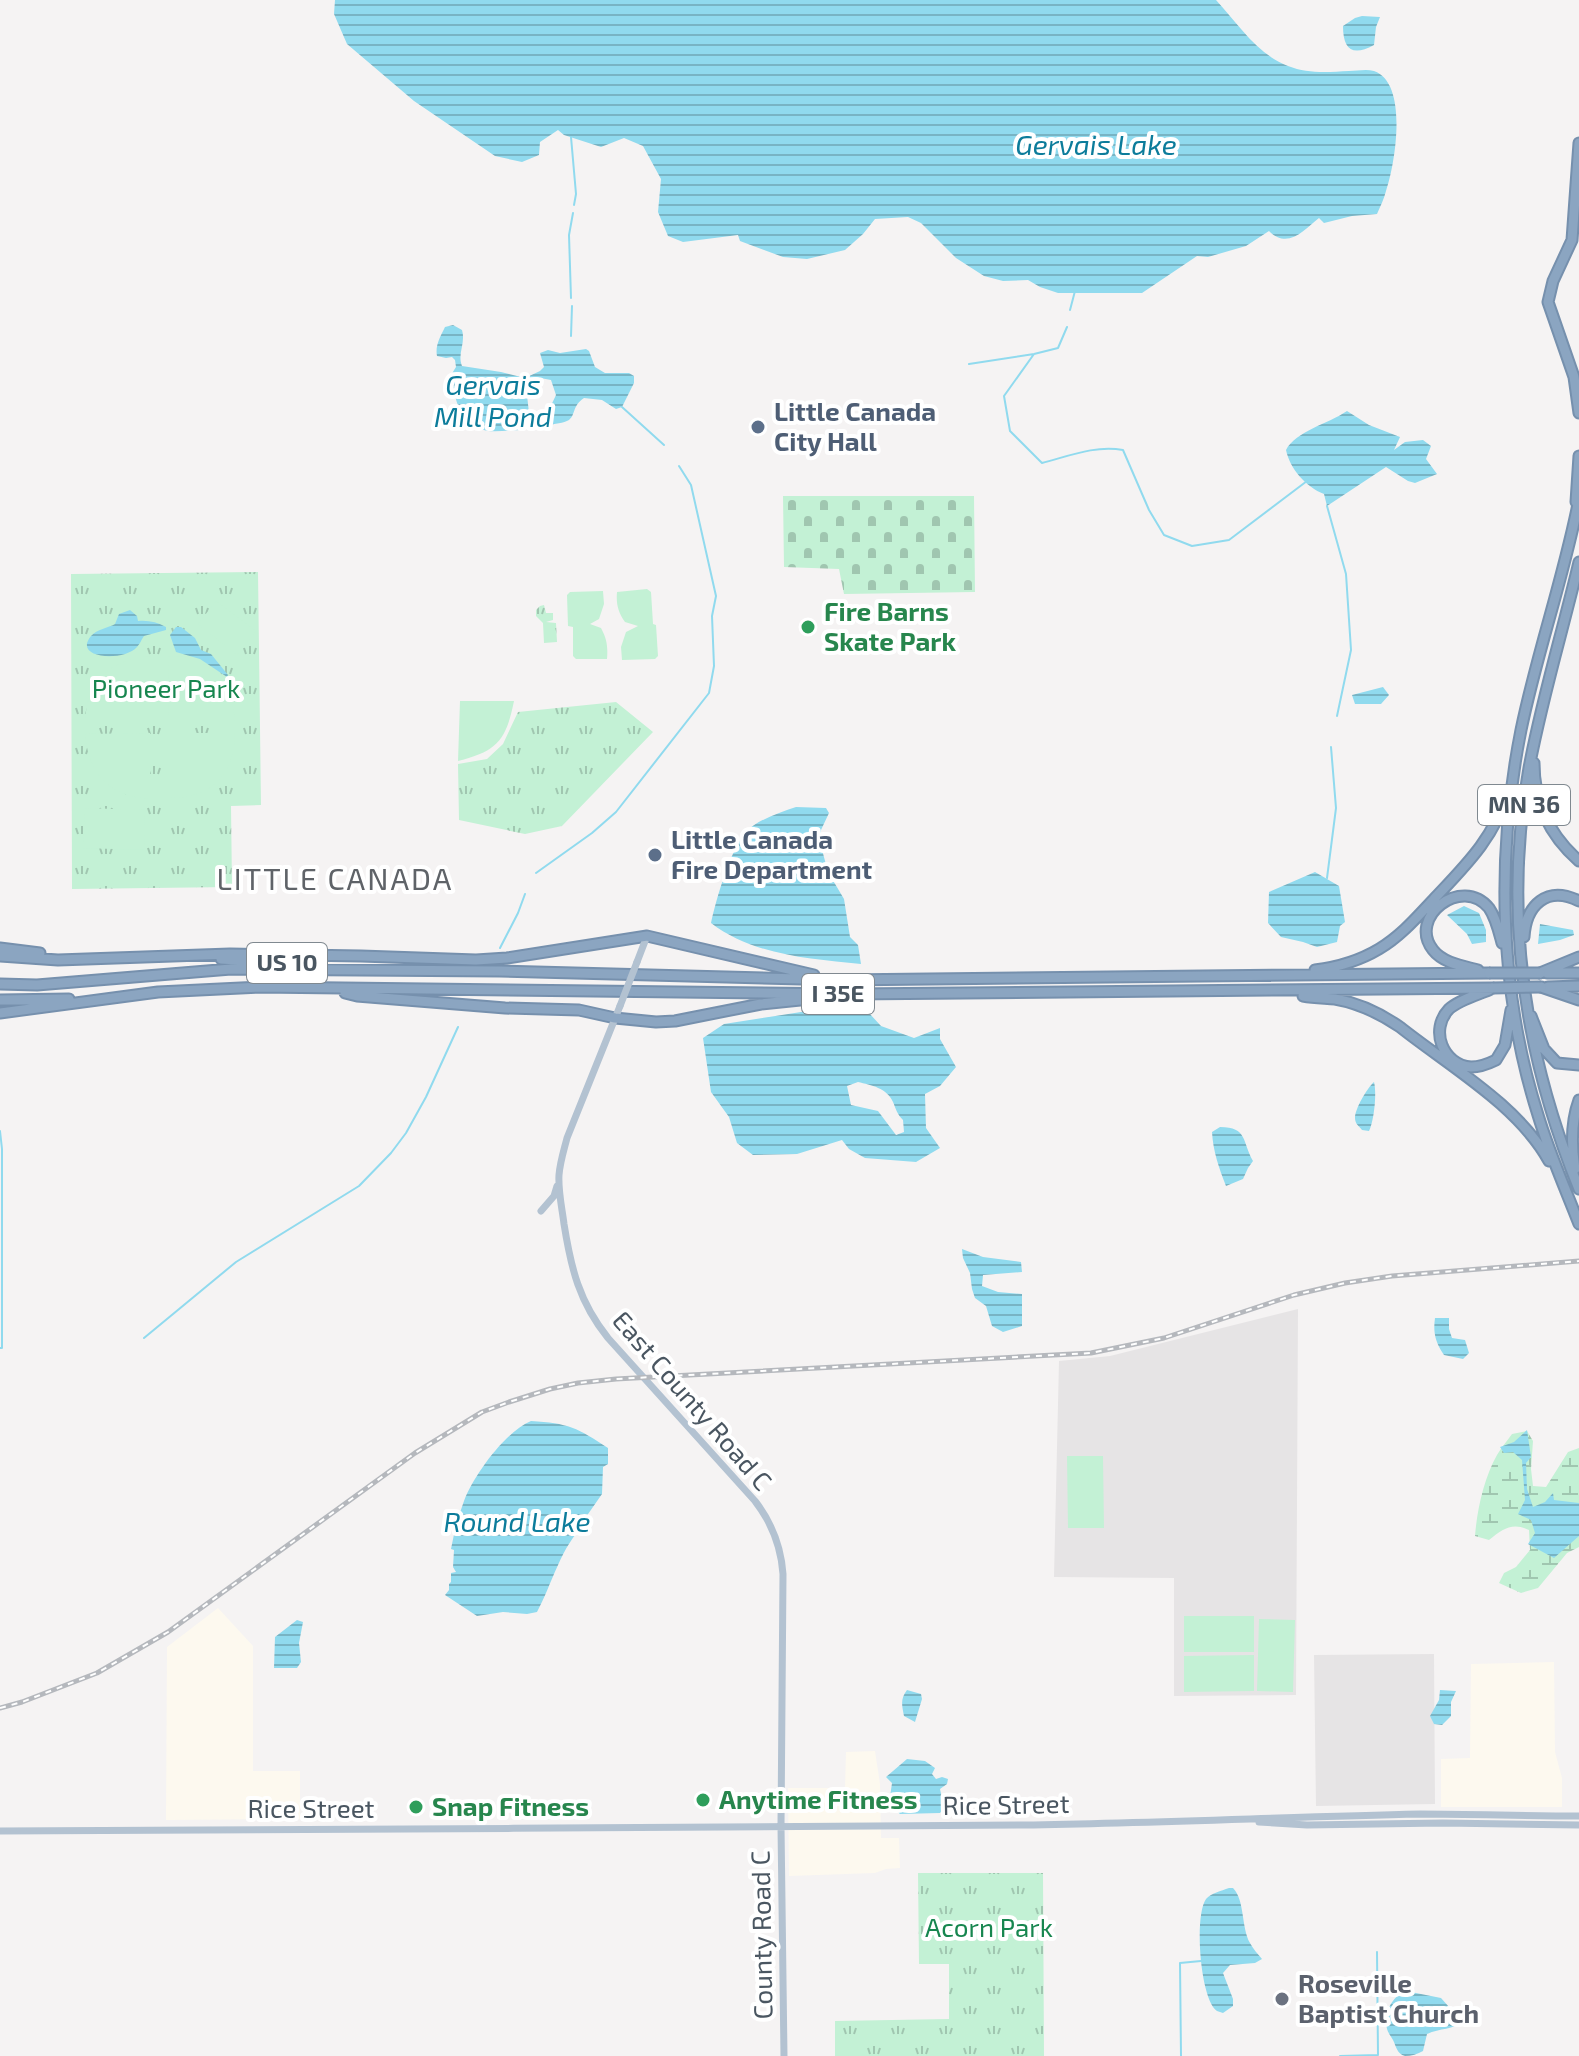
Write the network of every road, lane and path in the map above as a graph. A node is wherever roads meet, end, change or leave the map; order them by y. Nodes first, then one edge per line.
1 (1579, 143) edge
2 (1579, 413) edge
3 (1579, 456) edge
4 (1579, 499) edge
5 (1575, 521) junction
6 (1579, 562) edge
7 (1579, 573) edge
8 (1568, 604) junction
9 (1537, 731) junction
10 (1516, 763) junction
11 (1579, 861) edge
12 (1579, 901) edge
13 (647, 936) junction
14 (0, 948) edge
15 (0, 956) edge
16 (168, 956) junction
17 (1579, 957) edge
18 (83, 958) junction
19 (1508, 960) junction
20 (1522, 964) junction
21 (405, 971) junction
22 (1489, 973) junction
23 (1541, 973) junction
24 (1579, 973) edge
25 (1274, 976) junction
26 (841, 980) junction
27 (0, 984) edge
28 (1579, 986) edge
29 (1543, 987) junction
30 (326, 988) junction
31 (1491, 989) junction
32 (1288, 991) junction
33 (852, 994) junction
34 (111, 998) junction
35 (0, 1000) edge
36 (1579, 1000) edge
37 (1512, 1003) junction
38 (1526, 1003) junction
39 (0, 1013) edge
40 (615, 1018) junction
41 (1579, 1065) edge
42 (1579, 1100) edge
43 (559, 1176) junction
44 (1579, 1186) edge
45 (541, 1211) dead end
46 (1578, 1220) edge
47 (783, 1574) joint
48 (1579, 1816) edge
49 (1245, 1820) junction
50 (1579, 1825) edge
51 (781, 1826) junction
52 (0, 1831) edge
53 (784, 2056) edge

1 - 2 highway
3 - 5 highway
4 - 5 highway, MN 36
5 - 10 highway, MN 36
6 - 8 highway, MN 36
7 - 8 highway
8 - 9 highway, MN 36
9 - 11 highway
9 - 20 highway, MN 36
10 - 19 highway, MN 36
10 - 25 highway
12 - 20 highway
13 - 16 highway
13 - 26 highway
13 - 40 main road, bridge
14 - 18 highway
15 - 18 highway, US 10
16 - 18 highway, US 10
16 - 21 highway, US 10
17 - 23 highway
19 - 22 highway
19 - 37 highway, MN 36
20 - 38 highway, MN 36
21 - 26 highway, I 35E
21 - 27 highway, I 35E
22 - 23 highway, I 35E, bridge
22 - 25 highway, I 35E
23 - 24 highway, I 35E
25 - 26 highway, I 35E
28 - 29 highway, I 35E
29 - 31 highway, I 35E, bridge
29 - 36 highway
30 - 33 highway, I 35E
30 - 34 highway, I 35E
30 - 40 highway
31 - 32 highway, I 35E
31 - 37 highway
32 - 33 highway, I 35E
32 - 46 highway
33 - 40 highway
34 - 35 highway, I 35E
34 - 39 highway
37 - 46 highway, MN 36
38 - 41 highway
38 - 44 highway, MN 36
40 - 43 main road
42 - 44 highway
43 - 45 main road
43 - 47 main road, East County Road C
47 - 51 main road, County Road C
48 - 49 main road, Rice Street
49 - 50 main road, Rice Street
49 - 51 main road, Rice Street
51 - 52 main road, Rice Street
51 - 53 main road, County Road C

